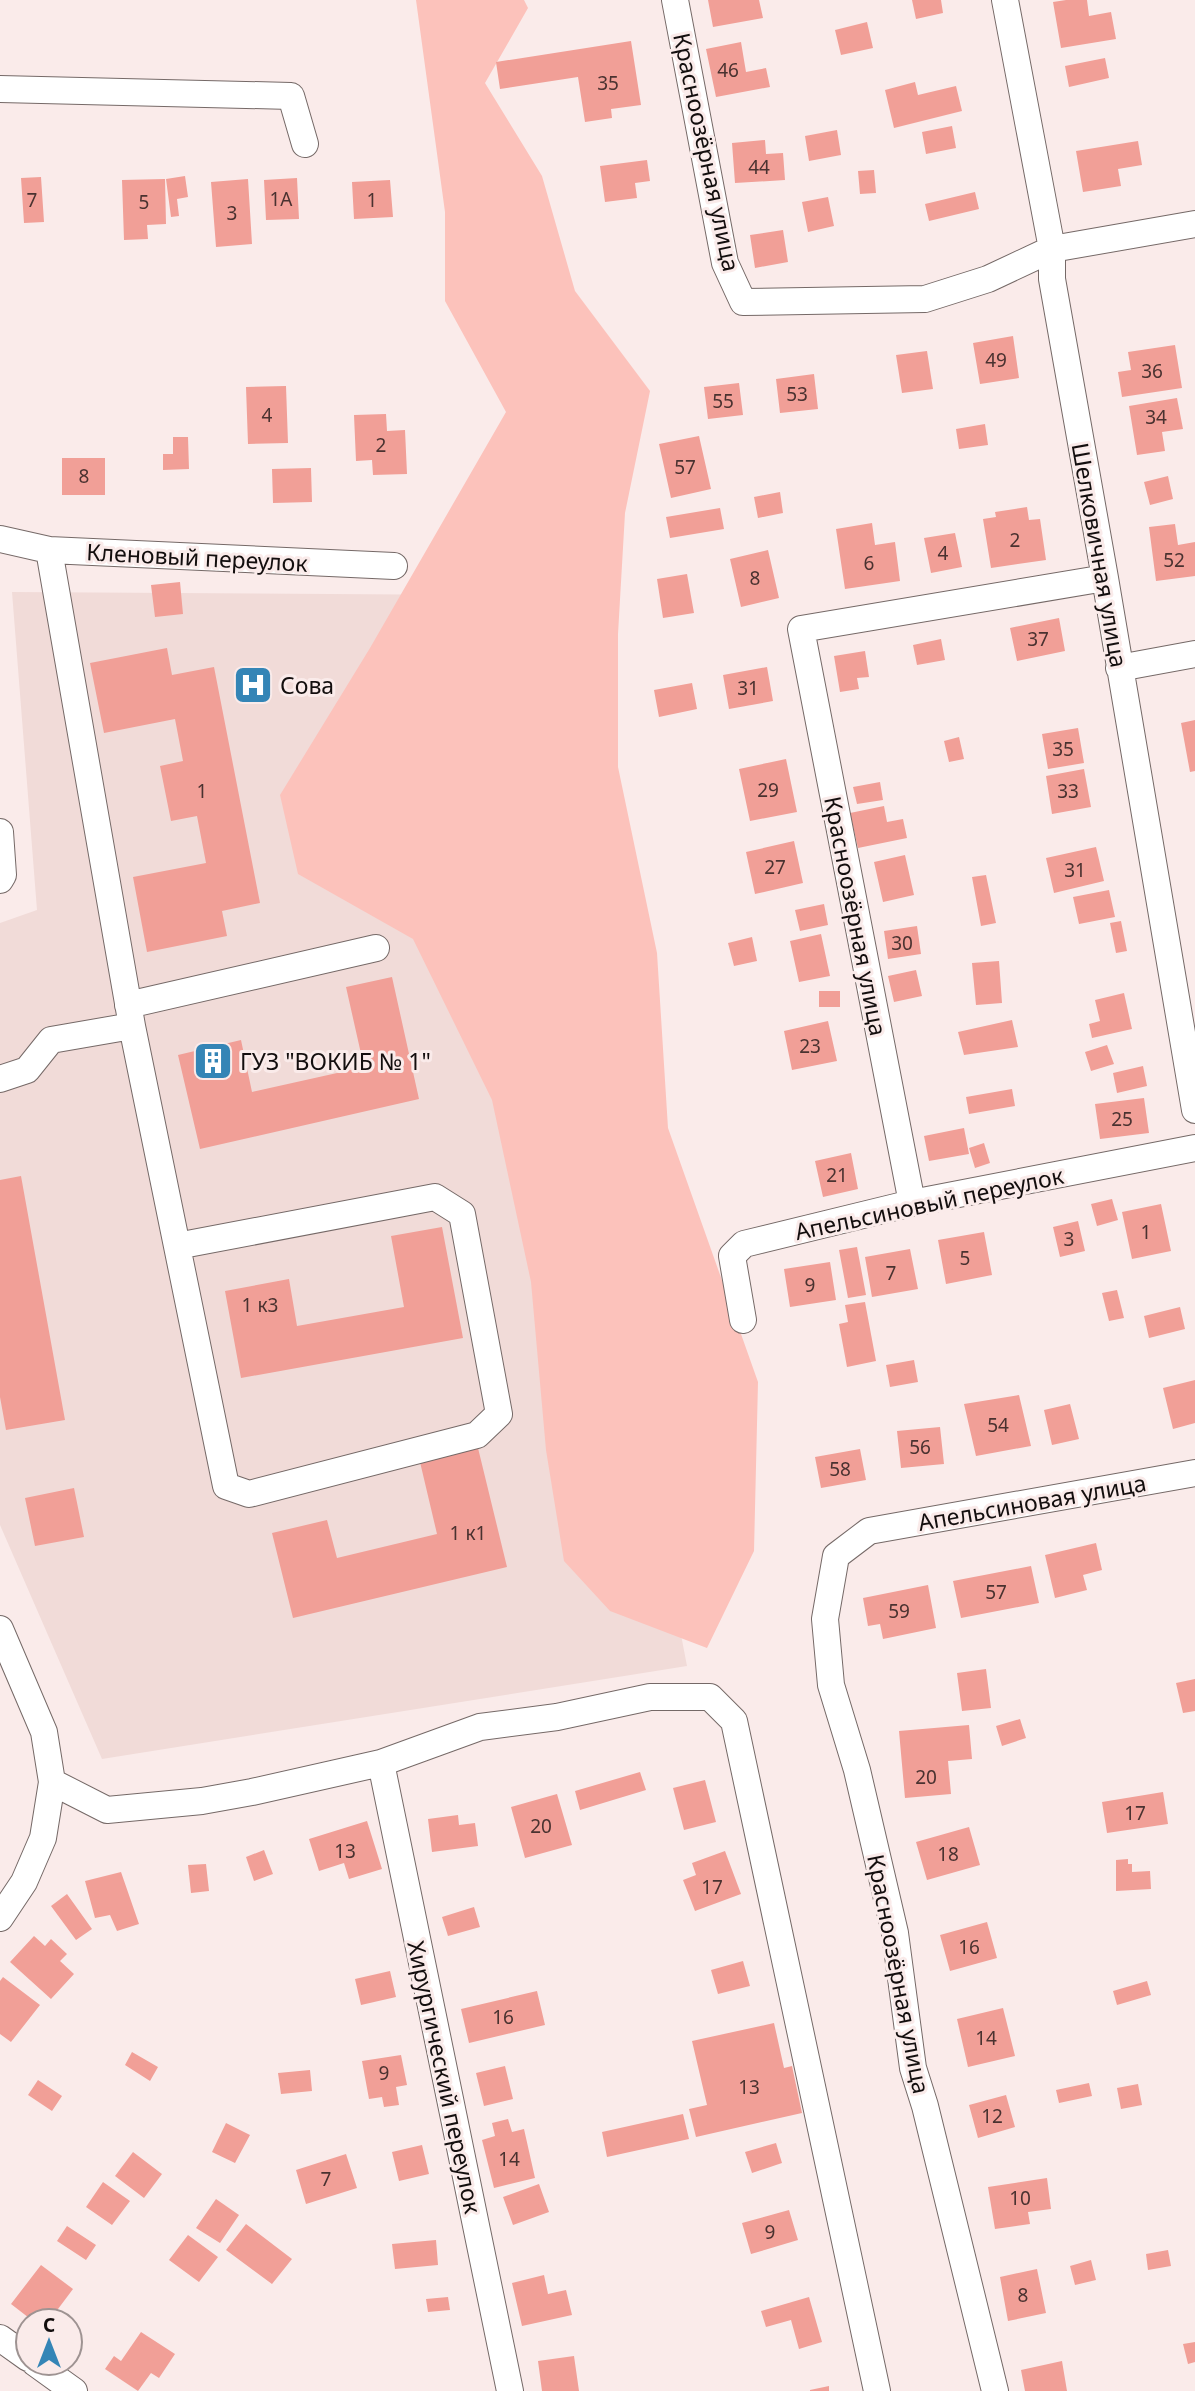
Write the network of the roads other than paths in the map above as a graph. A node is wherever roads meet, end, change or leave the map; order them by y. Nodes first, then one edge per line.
1 (675, 0) edge
2 (1005, 0) edge
3 (0, 89) edge
4 (305, 144) dead end
5 (1195, 224) edge
6 (1052, 249) junction
7 (0, 539) edge
8 (49, 550) junction
9 (394, 566) dead end
10 (1105, 578) junction
11 (1195, 654) edge
12 (1119, 668) junction
13 (0, 832) edge
14 (0, 880) edge
15 (376, 948) dead end
16 (130, 1015) junction
17 (0, 1079) edge
18 (1192, 1081) edge
19 (1195, 1110) edge
20 (1195, 1148) edge
21 (912, 1203) junction
22 (177, 1246) junction
23 (743, 1320) dead end
24 (1195, 1473) edge
25 (870, 1531) joint
26 (0, 1629) edge
27 (381, 1763) junction
28 (52, 1782) junction
29 (0, 1918) edge
30 (54, 2377) edge
31 (74, 2391) edge
32 (510, 2391) edge
33 (877, 2391) edge
34 (995, 2391) edge

1 - 6 street, Красноозёрная улица
2 - 6 street, Шелковичная улица
3 - 4 street
5 - 6 street
6 - 10 street, Шелковичная улица
7 - 8 street, Кленовый переулок
8 - 9 street, Кленовый переулок
8 - 16 street
10 - 12 street, Шелковичная улица
10 - 21 street, Красноозёрная улица
11 - 12 street
12 - 18 street, Шелковичная улица
13 - 14 street
15 - 16 street
16 - 17 street
16 - 22 street
18 - 19 street, Шелковичная улица
20 - 21 street, Апельсиновый переулок
21 - 23 street, Апельсиновый переулок
22 - 22 street
24 - 25 street, Апельсиновая улица
25 - 34 street, Красноозёрная улица
26 - 28 street
27 - 28 street
27 - 32 street, Хирургический переулок
27 - 33 street
28 - 29 street
30 - 31 street

